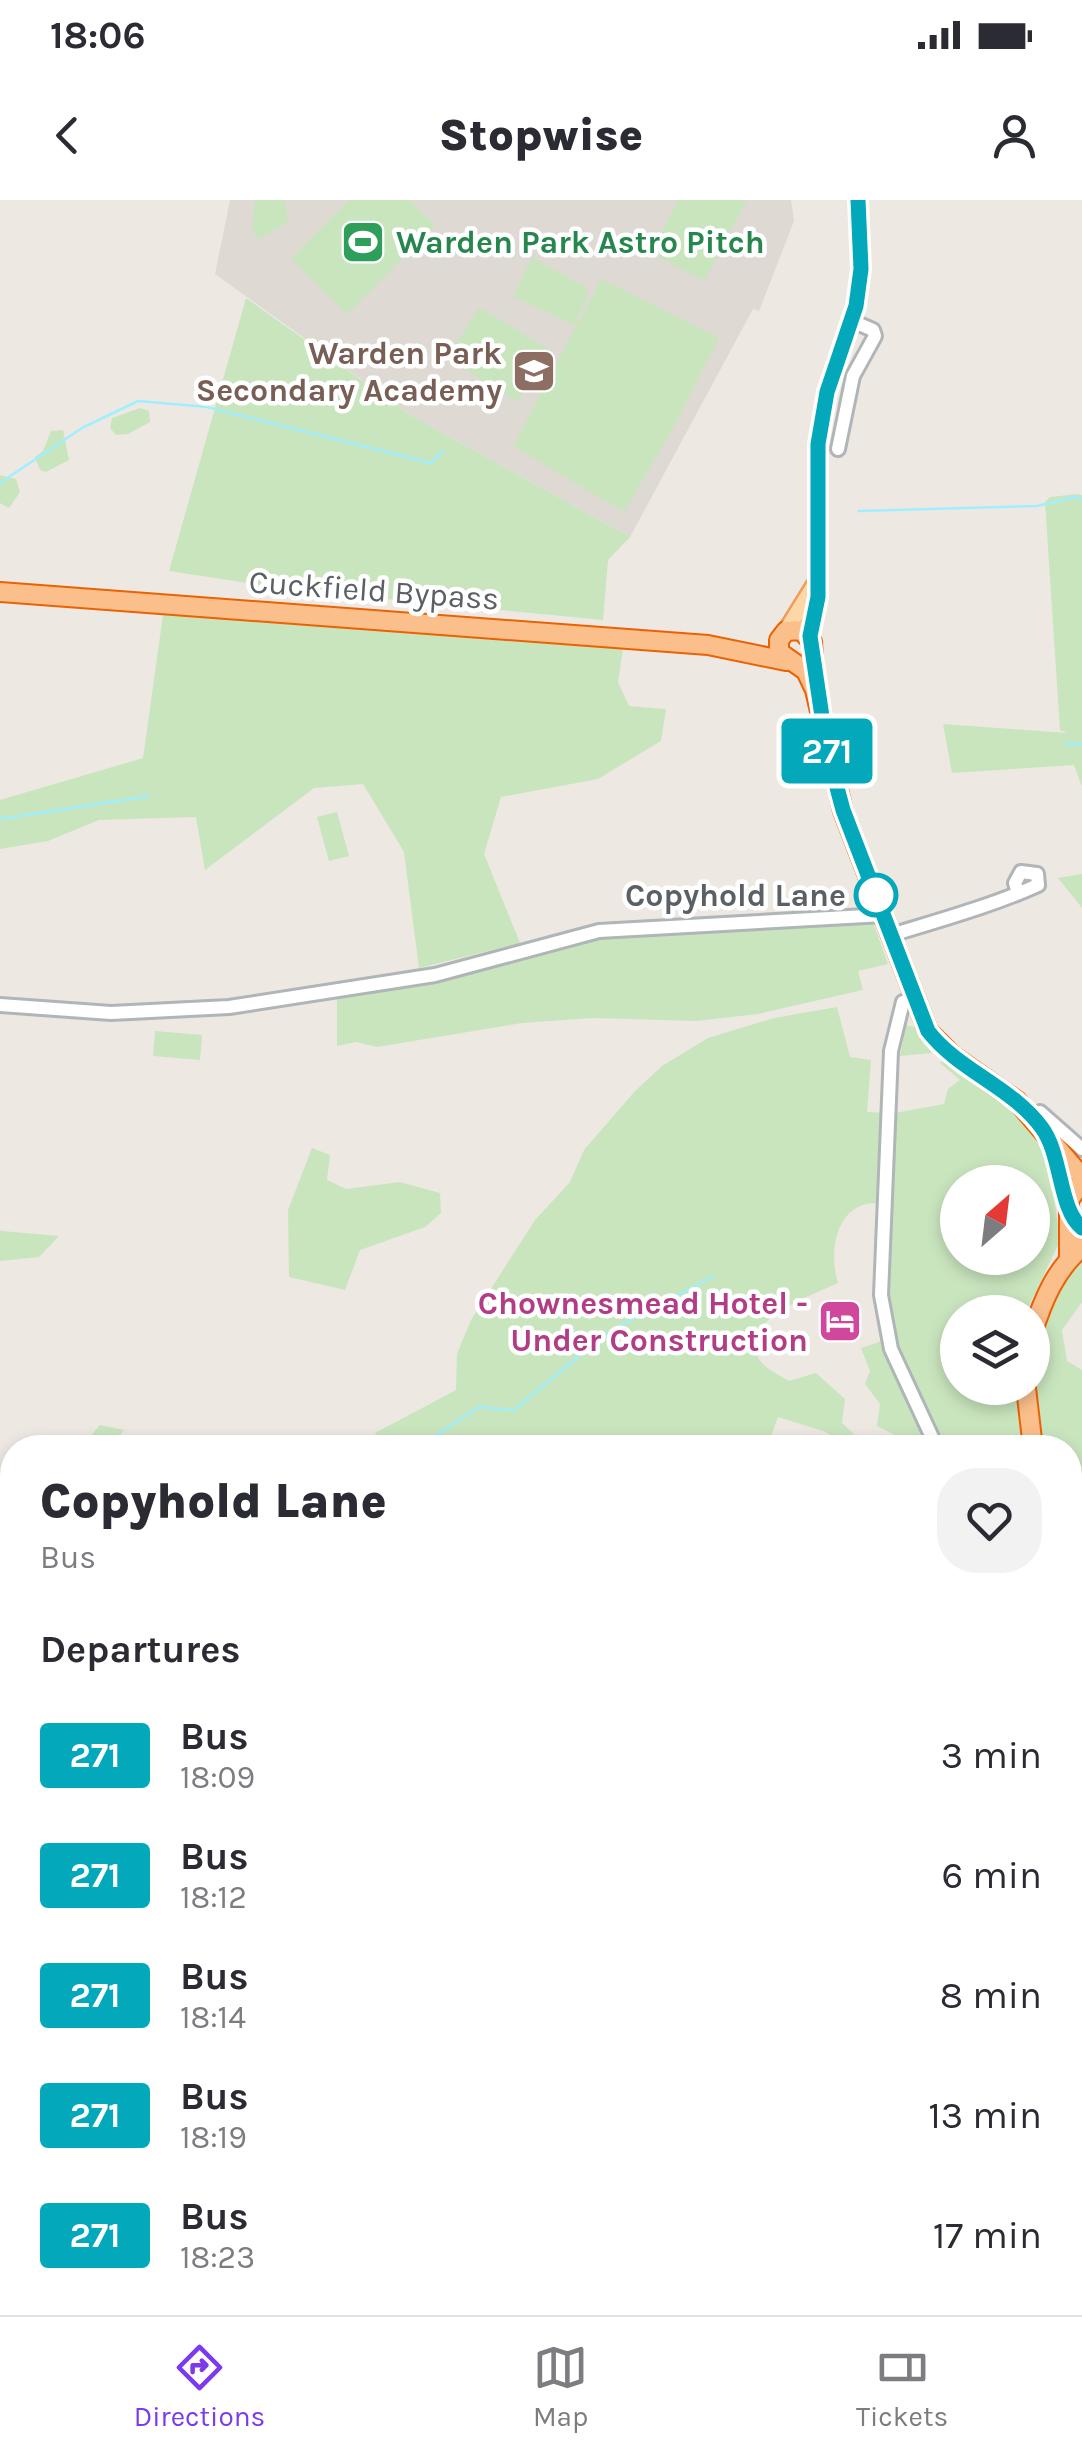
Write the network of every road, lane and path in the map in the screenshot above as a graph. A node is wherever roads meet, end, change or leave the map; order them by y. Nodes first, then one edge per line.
1 (858, 200) edge
2 (854, 314) junction
3 (838, 449) dead end
4 (816, 578) junction
5 (0, 592) edge
6 (784, 633) junction
7 (811, 642) junction
8 (744, 649) junction
9 (789, 662) junction
10 (816, 690) junction
11 (1018, 893) dead end
12 (884, 915) junction
13 (891, 935) junction
14 (903, 1002) dead end
15 (0, 1005) edge
16 (1040, 1112) dead end
17 (1060, 1140) junction
18 (1082, 1150) edge
19 (1082, 1180) edge
20 (1074, 1215) edge
21 (1075, 1252) edge
22 (1047, 1295) edge
23 (1028, 1405) edge
24 (931, 1435) edge
25 (1031, 1435) edge

1 - 2 main road
2 - 3 street
2 - 4 main road
4 - 6 main road
4 - 7 main road
5 - 8 highway, Cuckfield Bypass
6 - 7 highway
6 - 8 highway, Cuckfield Bypass
6 - 9 highway
7 - 9 highway
7 - 10 highway
8 - 9 highway, Cuckfield Bypass
9 - 10 highway
10 - 12 highway
11 - 13 street
12 - 13 highway
12 - 15 street
13 - 17 highway
14 - 24 street
16 - 17 street
17 - 18 street
17 - 19 highway
17 - 20 highway
19 - 20 highway
20 - 21 highway
21 - 22 highway
23 - 25 highway

